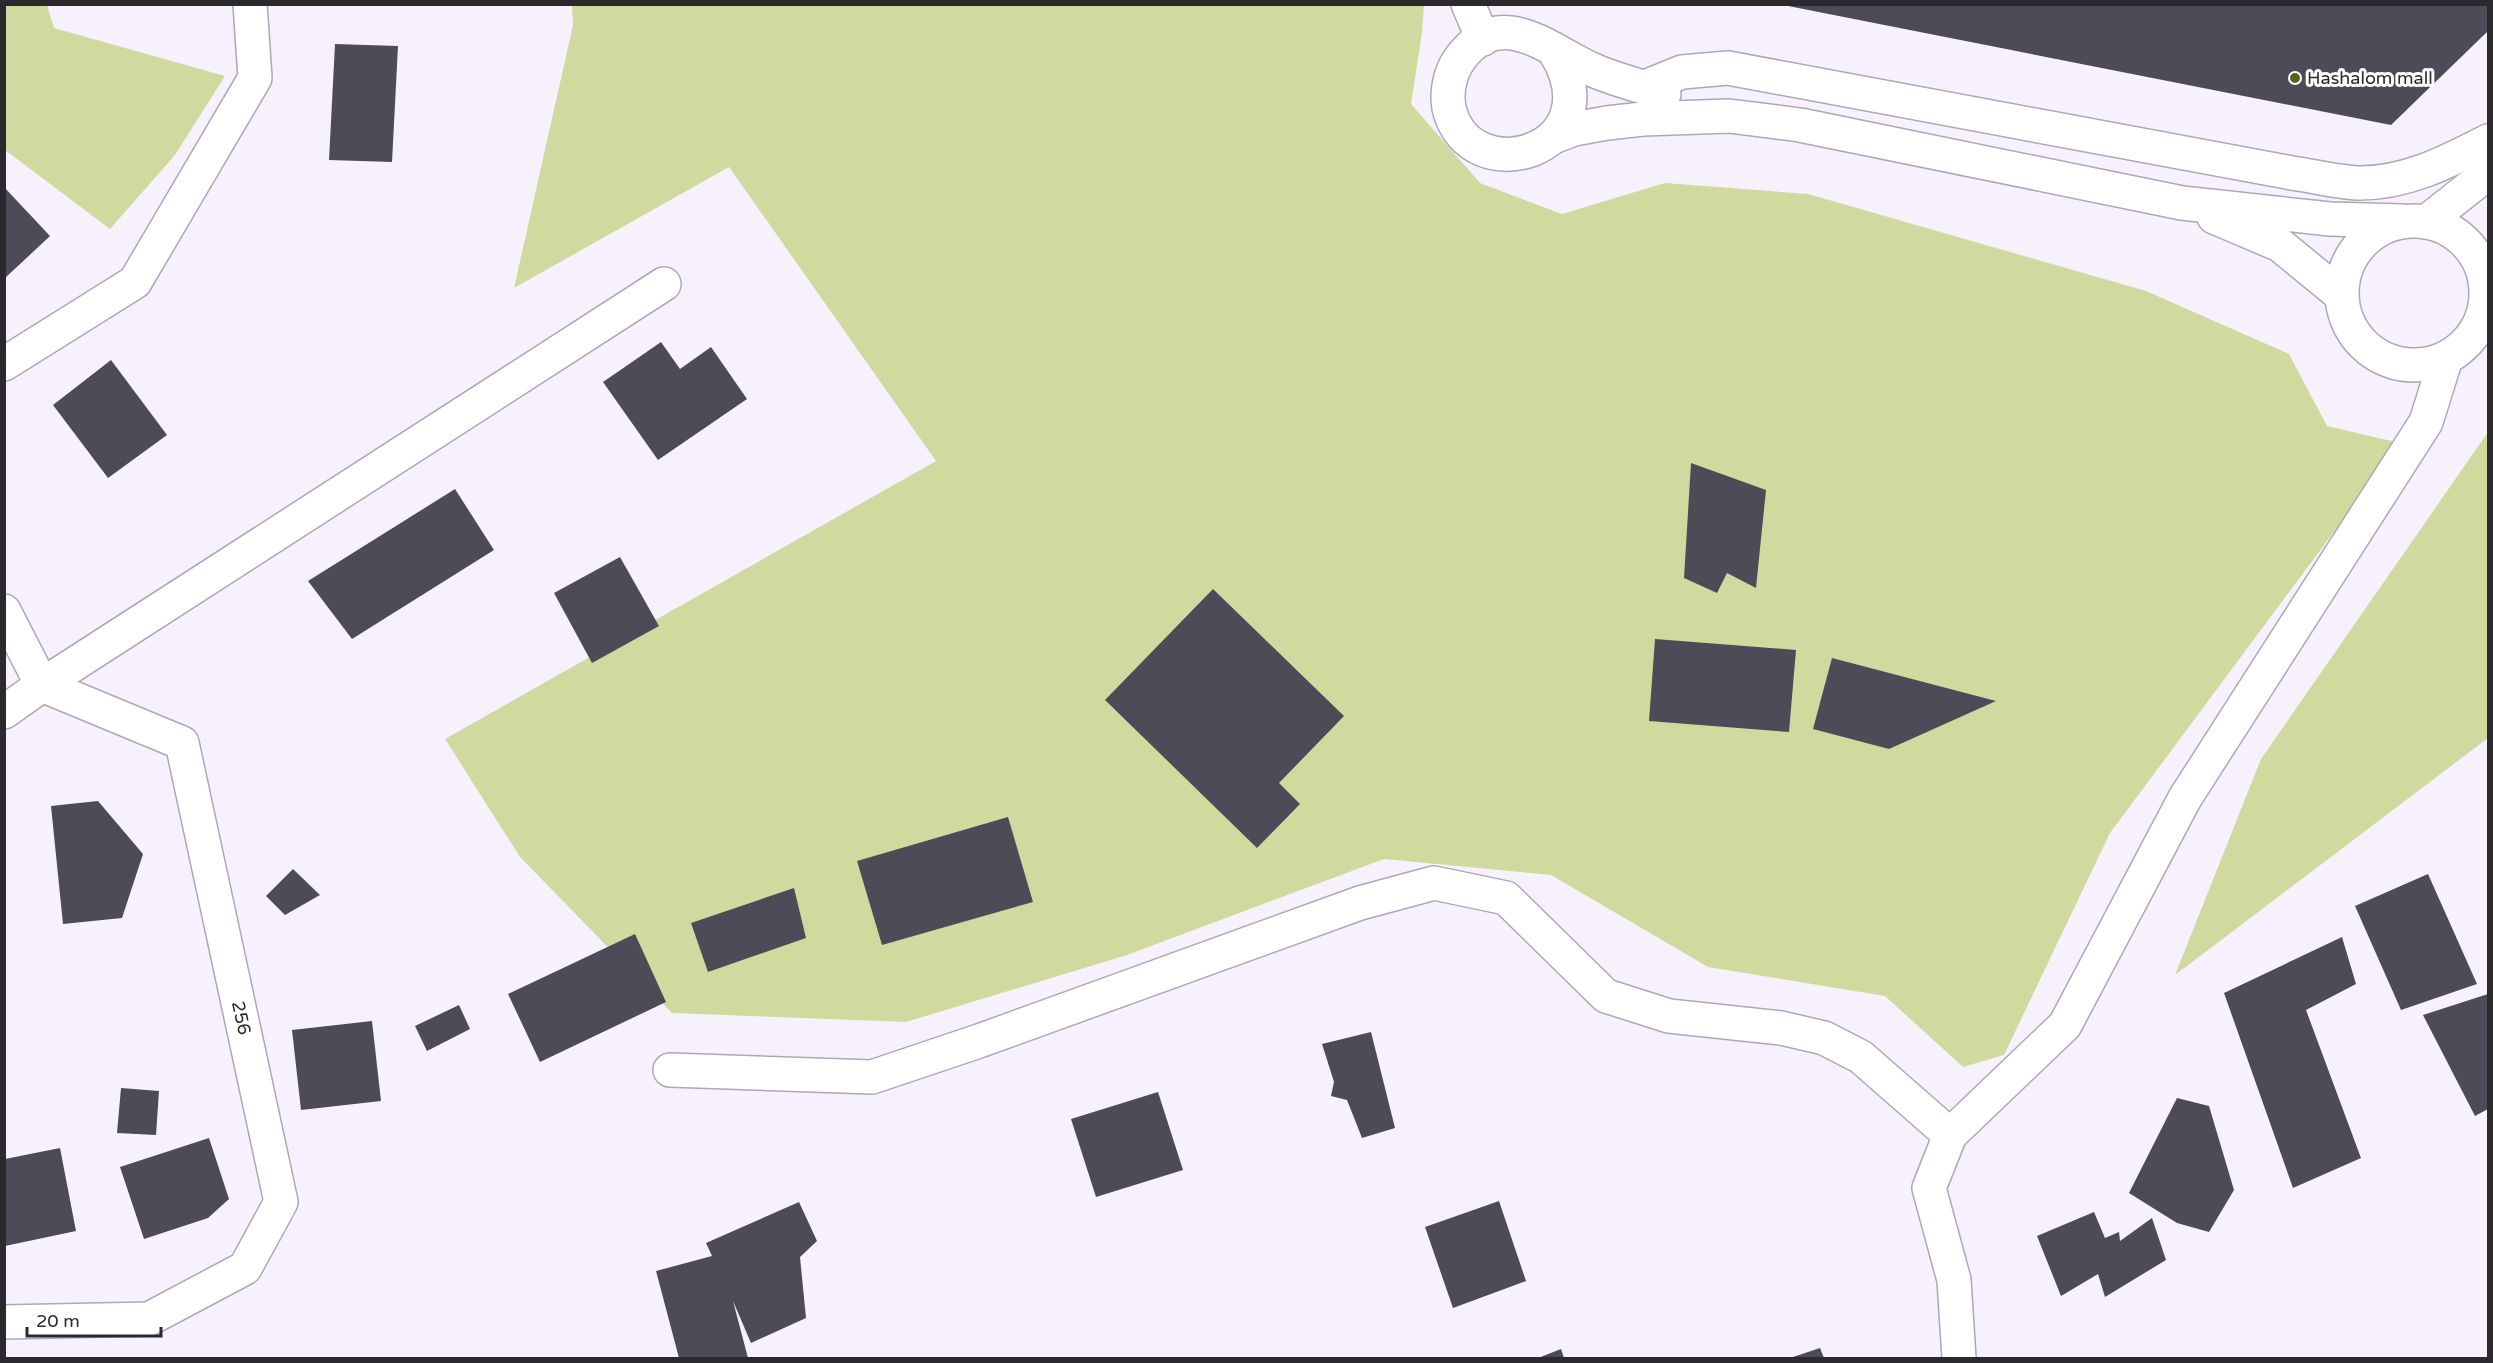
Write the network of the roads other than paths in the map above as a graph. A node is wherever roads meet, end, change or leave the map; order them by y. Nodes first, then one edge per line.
1 (250, 4) edge
2 (1468, 4) edge
3 (1483, 39) junction
4 (1555, 52) junction
5 (1645, 87) junction
6 (1729, 116) junction
7 (1553, 137) junction
8 (2488, 141) edge
9 (2292, 173) junction
10 (2488, 173) edge
11 (2182, 203) junction
12 (2348, 219) junction
13 (2414, 222) junction
14 (664, 284) dead end
15 (2341, 295) junction
16 (2486, 307) edge
17 (2446, 358) junction
18 (4, 364) edge
19 (4, 611) edge
20 (42, 685) junction
21 (4, 712) edge
22 (670, 1070) dead end
23 (1950, 1135) junction
24 (4, 1322) edge
25 (1959, 1359) edge

1 - 18 street
2 - 3 street
3 - 4 street
3 - 7 street
4 - 5 street
4 - 7 street
5 - 6 street
5 - 9 street
6 - 7 street
6 - 11 street
8 - 9 street
9 - 12 street
10 - 13 street
11 - 12 street
11 - 15 street
12 - 13 street
13 - 15 street
13 - 16 street
14 - 20 street
15 - 17 street
16 - 17 street
17 - 23 street
19 - 20 street
20 - 21 street
20 - 24 street, 256
22 - 23 street
23 - 25 street

